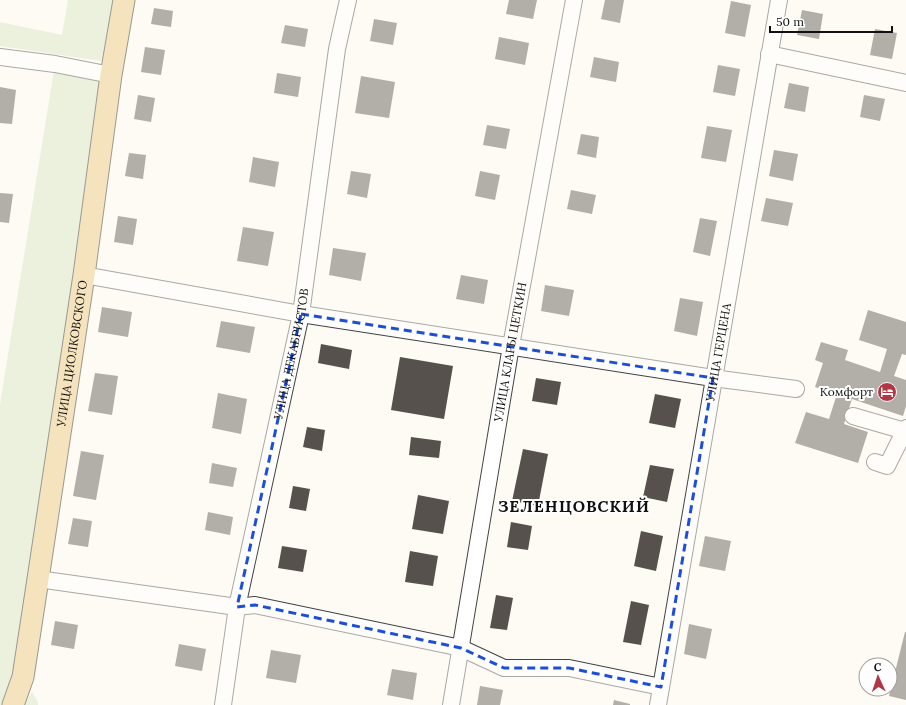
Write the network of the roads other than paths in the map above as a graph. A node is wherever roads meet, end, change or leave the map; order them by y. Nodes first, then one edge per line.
1 (124, 0) edge
2 (348, 0) edge
3 (574, 0) edge
4 (779, 0) edge
5 (770, 54) junction
6 (0, 57) edge
7 (111, 75) junction
8 (906, 82) edge
9 (84, 275) junction
10 (301, 314) junction
11 (511, 346) junction
12 (713, 378) junction
13 (796, 389) dead end
14 (852, 416) dead end
15 (905, 430) edge
16 (875, 462) dead end
17 (38, 579) junction
18 (237, 607) junction
19 (461, 648) junction
20 (660, 687) junction
21 (13, 705) edge
22 (223, 705) edge
23 (451, 705) edge
24 (658, 705) edge

1 - 7 main road, УЛИЦА ЦИОЛКОВСКОГО
2 - 10 street, УЛИЦА ДЕКАБРИСТОВ
3 - 11 street, УЛИЦА КЛАРЫ ЦЕТКИН
4 - 5 street, УЛИЦА ГЕРЦЕНА
5 - 8 street
5 - 12 street, УЛИЦА ГЕРЦЕНА
6 - 7 street
7 - 9 main road, УЛИЦА ЦИОЛКОВСКОГО
9 - 10 street
9 - 17 main road, УЛИЦА ЦИОЛКОВСКОГО
10 - 11 street
10 - 18 street, УЛИЦА ДЕКАБРИСТОВ
11 - 12 street
11 - 19 street, УЛИЦА КЛАРЫ ЦЕТКИН
12 - 13 street
12 - 20 street, УЛИЦА ГЕРЦЕНА
14 - 15 street
15 - 16 street
17 - 18 street
17 - 21 main road, УЛИЦА ЦИОЛКОВСКОГО
18 - 19 street
18 - 22 street, УЛИЦА ДЕКАБРИСТОВ
19 - 20 street
19 - 23 street, УЛИЦА КЛАРЫ ЦЕТКИН
20 - 24 street, УЛИЦА ГЕРЦЕНА

